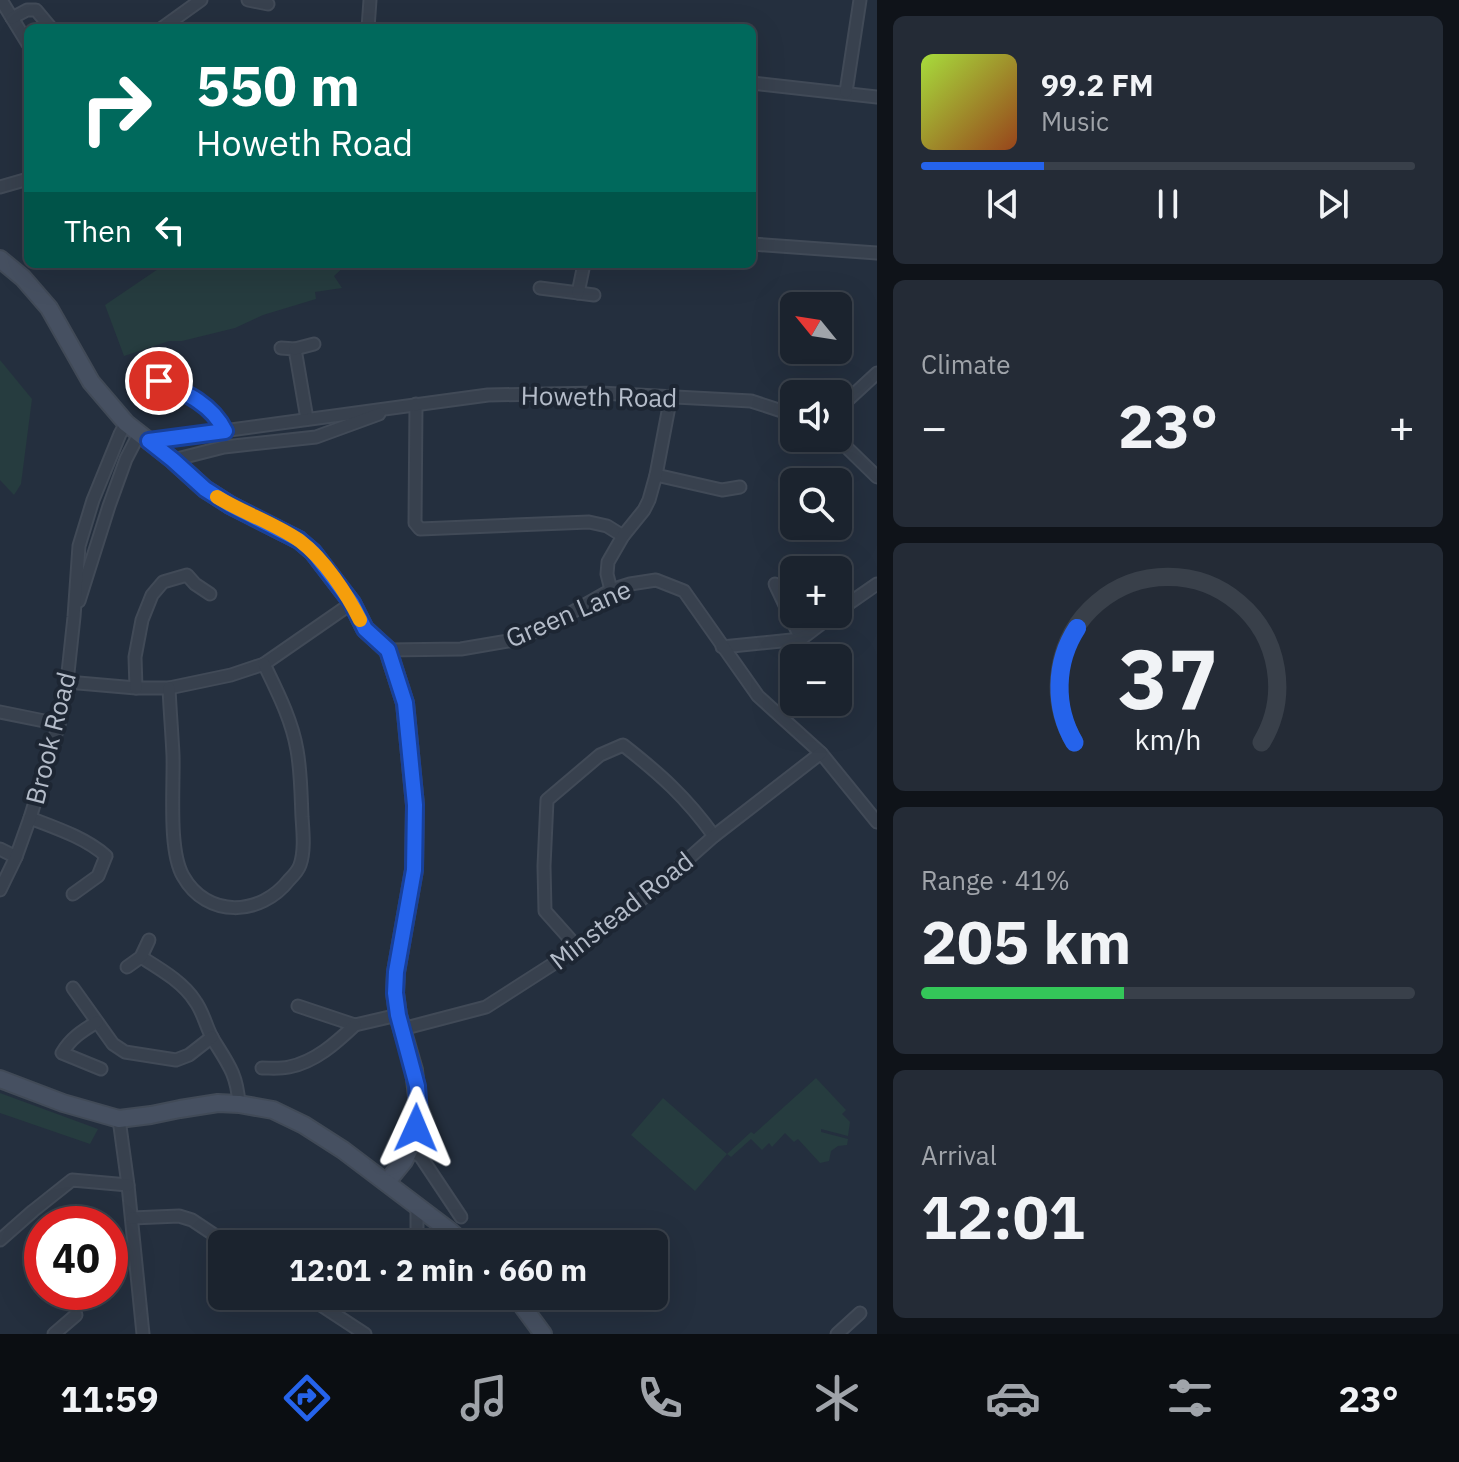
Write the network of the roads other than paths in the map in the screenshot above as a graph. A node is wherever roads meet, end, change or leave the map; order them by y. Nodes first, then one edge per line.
1 (1, 0) edge
2 (201, 0) edge
3 (248, 0) edge
4 (370, 0) edge
5 (860, 0) edge
6 (268, 4) dead end
7 (12, 18) junction
8 (48, 24) edge
9 (168, 24) edge
10 (368, 24) edge
11 (24, 38) edge
12 (756, 83) edge
13 (846, 92) junction
14 (877, 97) edge
15 (24, 180) edge
16 (0, 187) edge
17 (756, 244) edge
18 (877, 253) edge
19 (0, 259) edge
20 (583, 268) edge
21 (540, 288) dead end
22 (578, 293) junction
23 (594, 295) dead end
24 (314, 344) dead end
25 (281, 348) dead end
26 (295, 349) junction
27 (877, 373) edge
28 (143, 388) dead end
29 (671, 396) junction
30 (852, 396) edge
31 (416, 404) junction
32 (402, 406) junction
33 (780, 410) edge
34 (307, 419) junction
35 (126, 423) junction
36 (225, 431) junction
37 (144, 438) junction
38 (851, 452) edge
39 (173, 460) junction
40 (656, 475) junction
41 (877, 477) edge
42 (740, 487) dead end
43 (623, 536) junction
44 (775, 584) dead end
45 (877, 584) edge
46 (611, 590) junction
47 (210, 594) dead end
48 (852, 601) edge
49 (352, 603) junction
50 (74, 617) junction
51 (815, 628) edge
52 (801, 639) junction
53 (722, 647) junction
54 (388, 650) junction
55 (264, 664) junction
56 (67, 682) junction
57 (136, 688) junction
58 (169, 688) junction
59 (0, 712) edge
60 (59, 724) junction
61 (821, 753) junction
62 (30, 818) junction
63 (877, 822) edge
64 (714, 836) junction
65 (0, 849) edge
66 (16, 857) junction
67 (0, 890) edge
68 (73, 894) dead end
69 (149, 940) dead end
70 (578, 948) junction
71 (141, 957) junction
72 (127, 967) dead end
73 (73, 988) dead end
74 (298, 1006) dead end
75 (97, 1022) junction
76 (400, 1022) junction
77 (355, 1025) junction
78 (212, 1037) junction
79 (262, 1068) dead end
80 (101, 1069) dead end
81 (0, 1079) edge
82 (239, 1104) junction
83 (119, 1119) junction
84 (410, 1149) junction
85 (387, 1182) junction
86 (128, 1185) junction
87 (417, 1206) junction
88 (461, 1217) dead end
89 (132, 1218) junction
90 (417, 1230) edge
91 (447, 1230) edge
92 (208, 1231) edge
93 (0, 1240) edge
94 (328, 1310) edge
95 (525, 1310) edge
96 (860, 1313) dead end
97 (76, 1315) dead end
98 (54, 1334) edge
99 (143, 1334) edge
100 (365, 1334) edge
101 (543, 1334) edge
102 (837, 1334) edge

1 - 7 street
2 - 9 street
3 - 6 street
4 - 10 street
5 - 13 street
7 - 8 street
7 - 11 street
12 - 13 street
13 - 14 street
15 - 16 street
17 - 18 street
19 - 35 street
20 - 22 street
21 - 22 street
22 - 23 street
24 - 26 street
25 - 26 street
26 - 34 street
27 - 30 street
28 - 36 street
29 - 31 street, Howeth Road
29 - 33 street, Howeth Road
29 - 40 street
31 - 32 street, Howeth Road
31 - 43 street
32 - 34 street, Howeth Road
32 - 39 street, Howeth Road
34 - 36 street, Howeth Road
35 - 37 street
35 - 50 street, Brook Road
36 - 37 street, Howeth Road
37 - 39 street
37 - 50 street, Brook Road
38 - 41 street
39 - 49 street
40 - 42 street
40 - 43 street
43 - 46 street
44 - 52 street
45 - 48 street
46 - 53 street, Green Lane
46 - 54 street, Green Lane
47 - 57 street
49 - 54 street
49 - 55 street
50 - 56 street, Brook Road
51 - 52 street
52 - 53 street
53 - 61 street, Green Lane
54 - 76 street
55 - 58 street
55 - 58 street
56 - 57 street
56 - 60 street, Brook Road
57 - 58 street
59 - 60 street
60 - 62 street, Brook Road
61 - 63 street, Green Lane
61 - 64 street, Minstead Road
62 - 66 street, Brook Road
62 - 68 street
64 - 70 street, Minstead Road
64 - 70 street
65 - 66 street
66 - 67 street, Brook Road
69 - 71 street
70 - 76 street, Minstead Road
71 - 72 street
71 - 78 street
73 - 75 street
74 - 77 street
75 - 78 street
75 - 80 street
76 - 77 street, Minstead Road
76 - 84 street
77 - 79 street
78 - 82 street
81 - 83 street
82 - 83 street
82 - 85 street
83 - 86 street
84 - 85 street
84 - 88 street
85 - 87 street
86 - 89 street
86 - 93 street
87 - 90 street
87 - 91 street
89 - 92 street
89 - 99 street
94 - 100 street
95 - 101 street
96 - 102 street
97 - 98 street

